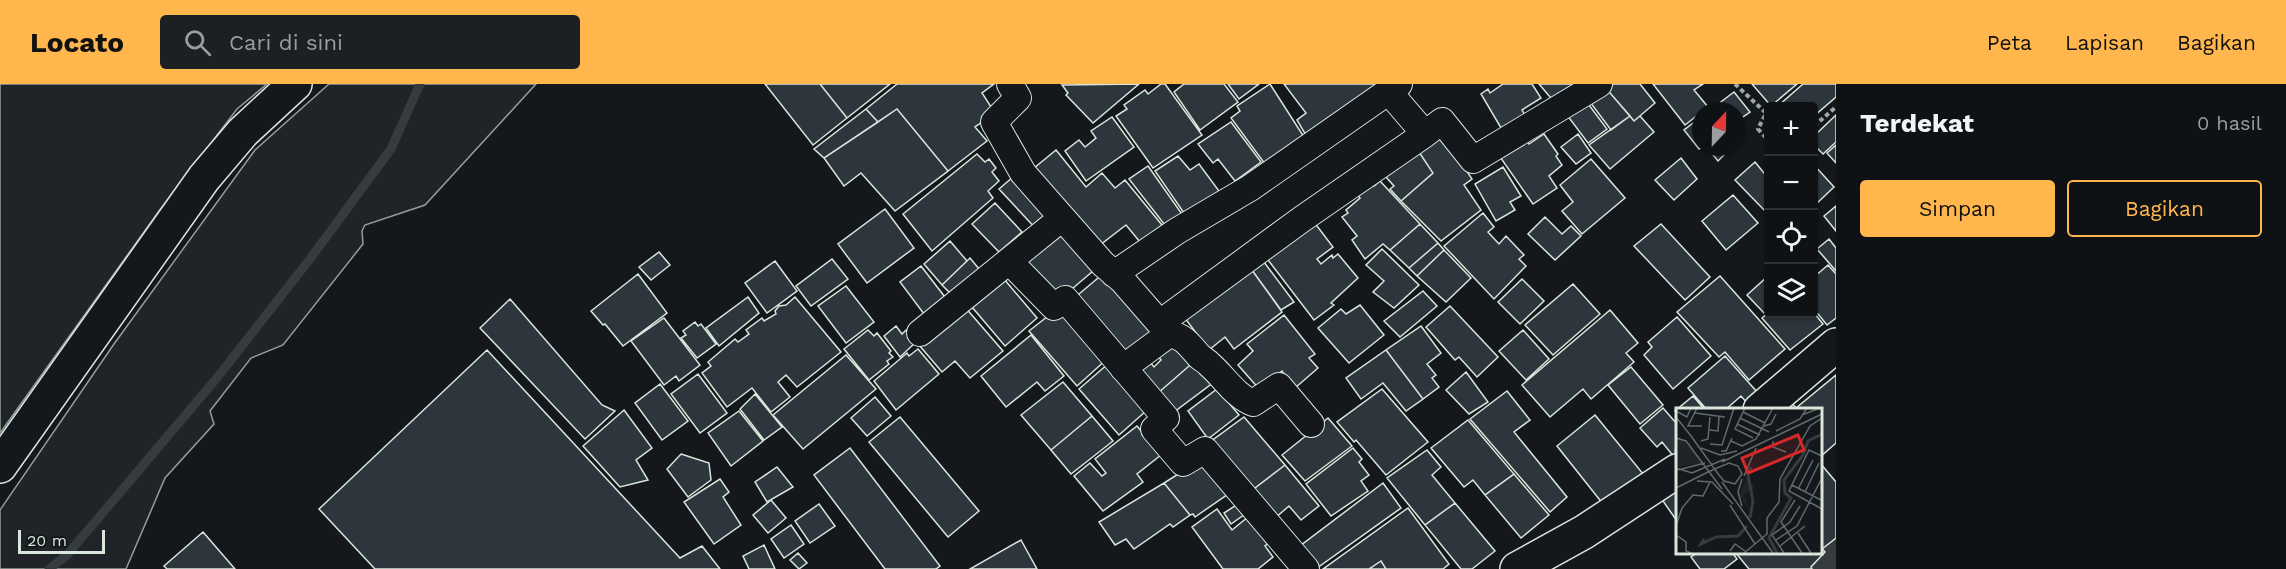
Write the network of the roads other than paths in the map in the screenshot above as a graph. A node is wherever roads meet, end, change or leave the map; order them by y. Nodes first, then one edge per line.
1 (295, 84) edge
2 (1010, 84) edge
3 (1599, 84) edge
4 (1394, 88) edge
5 (1425, 134) junction
6 (1062, 218) junction
7 (1009, 261) junction
8 (1114, 274) junction
9 (1165, 328) junction
10 (920, 333) dead end
11 (1836, 345) edge
12 (1124, 368) junction
13 (1762, 408) edge
14 (1311, 424) dead end
15 (0, 466) edge
16 (1676, 472) edge
17 (1306, 569) edge
18 (1516, 569) edge

1 - 15 main road
2 - 6 street
3 - 5 street
4 - 5 street
4 - 8 street
5 - 9 street
6 - 7 street
6 - 8 street
7 - 10 street
7 - 12 street
8 - 9 street
9 - 12 street
9 - 14 street
11 - 13 main road
12 - 17 street
16 - 18 main road

